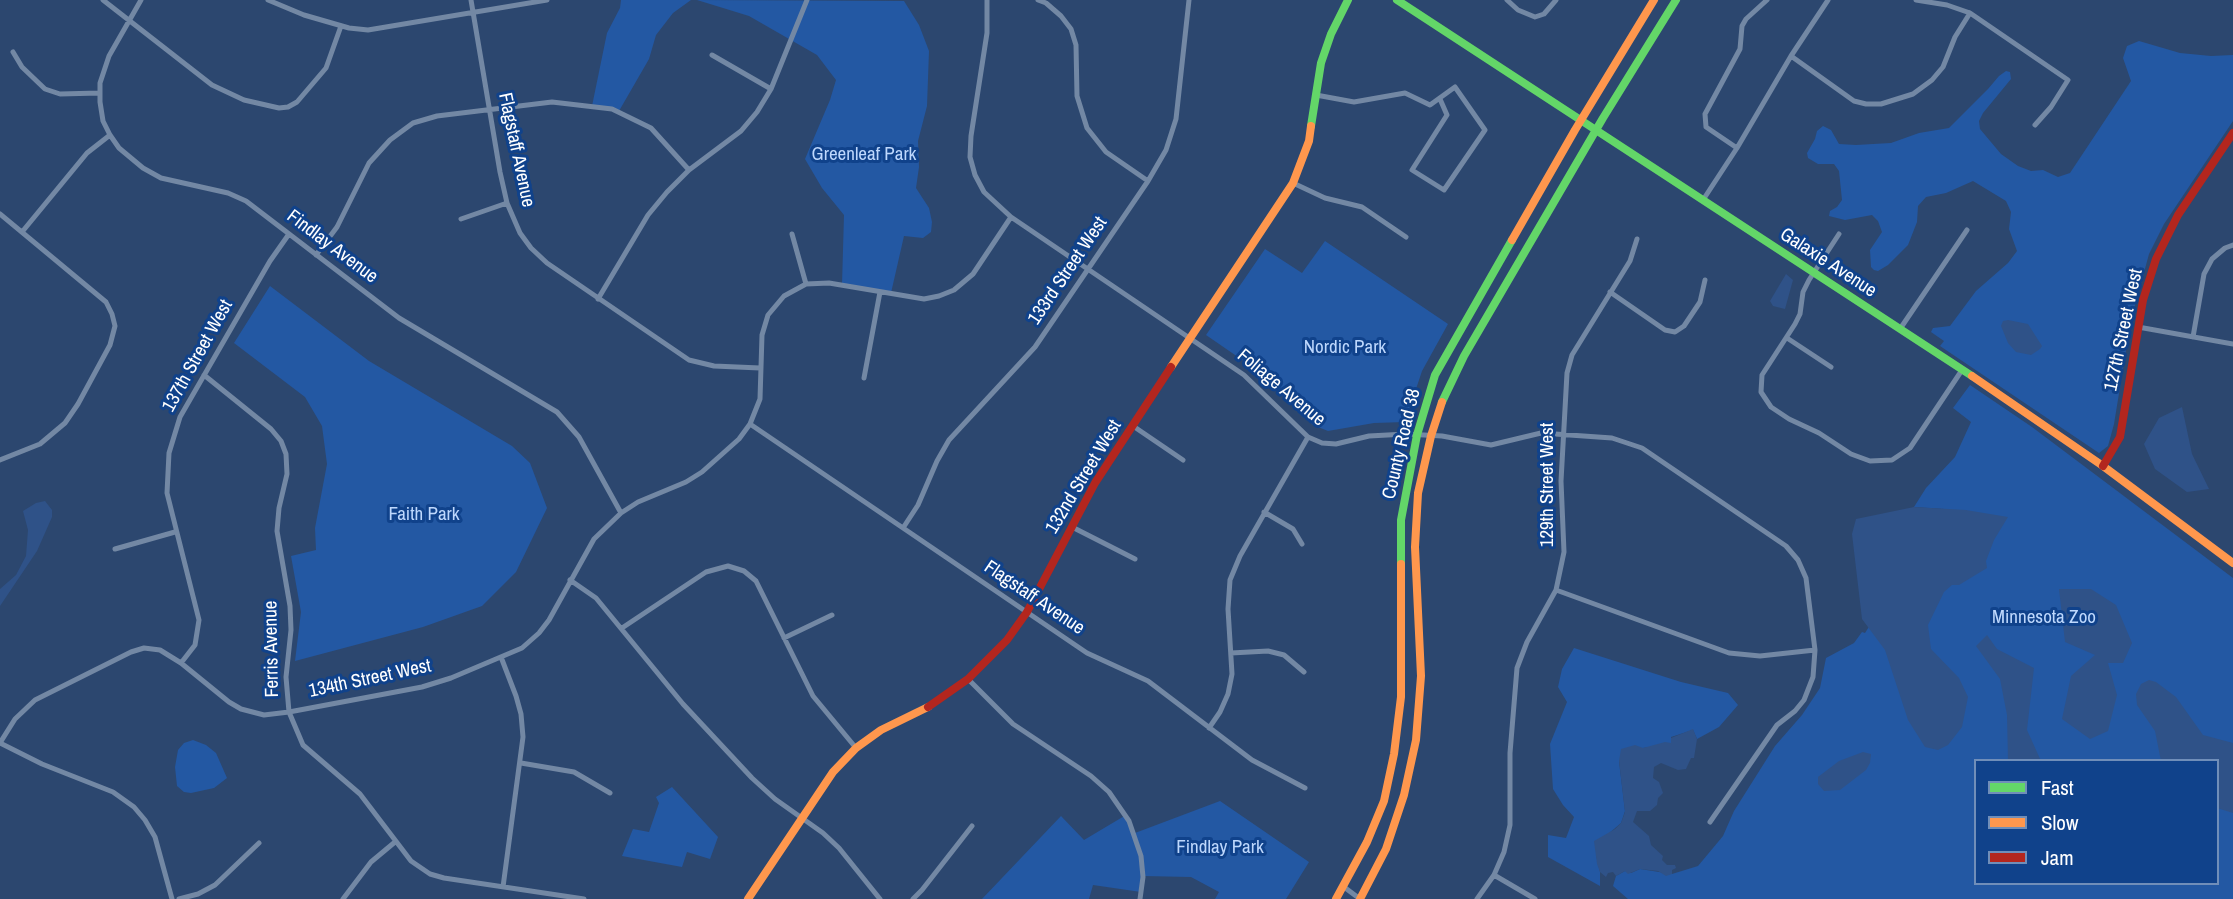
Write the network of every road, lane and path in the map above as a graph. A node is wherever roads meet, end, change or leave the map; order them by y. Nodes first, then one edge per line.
1 (103, 0) edge
2 (141, 0) edge
3 (268, 0) edge
4 (471, 0) edge
5 (547, 0) edge
6 (807, 0) edge
7 (987, 0) edge
8 (1038, 0) edge
9 (1189, 0) edge
10 (1348, 0) edge
11 (1397, 0) edge
12 (1507, 0) edge
13 (1556, 0) edge
14 (1654, 0) edge
15 (1676, 0) edge
16 (1767, 0) edge
17 (1828, 0) edge
18 (1916, 0) edge
19 (1970, 13) junction
20 (473, 14) junction
21 (129, 20) junction
22 (341, 26) junction
23 (13, 52) dead end
24 (712, 55) dead end
25 (1791, 56) junction
26 (771, 89) junction
27 (99, 93) junction
28 (1316, 95) junction
29 (1440, 99) junction
30 (489, 109) junction
31 (1581, 121) junction
32 (2035, 125) dead end
33 (1596, 130) junction
34 (2233, 133) edge
35 (110, 135) junction
36 (1737, 148) junction
37 (689, 170) junction
38 (1148, 181) junction
39 (1293, 183) junction
40 (1703, 200) junction
41 (508, 202) junction
42 (0, 214) edge
43 (1011, 217) junction
44 (461, 219) dead end
45 (1966, 230) dead end
46 (22, 232) junction
47 (289, 234) junction
48 (792, 234) dead end
49 (1839, 234) dead end
50 (1406, 237) dead end
51 (1637, 239) dead end
52 (2233, 245) edge
53 (316, 255) junction
54 (1090, 269) junction
55 (1815, 272) junction
56 (1704, 280) dead end
57 (806, 284) junction
58 (880, 292) junction
59 (1610, 292) junction
60 (598, 299) junction
61 (2138, 327) junction
62 (1900, 329) junction
63 (2193, 337) junction
64 (1192, 338) junction
65 (1787, 338) junction
66 (2233, 344) edge
67 (1831, 367) dead end
68 (760, 368) junction
69 (1962, 370) junction
70 (204, 375) junction
71 (864, 377) dead end
72 (750, 424) junction
73 (1133, 426) junction
74 (1563, 434) junction
75 (1417, 435) junction
76 (1431, 436) junction
77 (1308, 437) junction
78 (0, 460) edge
79 (1183, 460) dead end
80 (2103, 466) junction
81 (1264, 512) junction
82 (621, 513) junction
83 (1072, 527) junction
84 (903, 528) junction
85 (175, 532) junction
86 (1302, 544) dead end
87 (115, 549) dead end
88 (1135, 559) dead end
89 (2233, 563) edge
90 (570, 580) junction
91 (1556, 590) junction
92 (1027, 612) junction
93 (832, 615) dead end
94 (622, 628) junction
95 (784, 638) junction
96 (1815, 650) junction
97 (1231, 653) junction
98 (501, 657) junction
99 (181, 663) junction
100 (1304, 672) dead end
101 (968, 679) junction
102 (289, 712) junction
103 (1209, 728) junction
104 (0, 743) edge
105 (856, 748) junction
106 (521, 763) junction
107 (1305, 788) dead end
108 (610, 793) dead end
109 (802, 818) junction
110 (1710, 822) dead end
111 (972, 826) dead end
112 (396, 842) junction
113 (259, 843) dead end
114 (1494, 875) junction
115 (503, 887) junction
116 (1344, 887) junction
117 (172, 899) edge
118 (179, 899) edge
119 (344, 899) edge
120 (584, 899) edge
121 (748, 899) edge
122 (880, 899) edge
123 (913, 899) edge
124 (1140, 899) edge
125 (1336, 899) edge
126 (1360, 899) edge
127 (1477, 899) edge
128 (1535, 899) edge

1 - 21 street
2 - 21 street, Findlay Avenue
3 - 22 street
4 - 20 street, Flagstaff Avenue
5 - 20 street
6 - 26 street
7 - 43 street, Foliage Avenue
8 - 38 street
9 - 38 street, 133rd Street West
10 - 28 street, 132nd Street West
11 - 31 street, Galaxie Avenue
12 - 13 street
14 - 31 street, County Road 38
15 - 33 street
16 - 36 street
17 - 25 street
18 - 19 street
19 - 25 street
19 - 32 street
20 - 22 street
20 - 30 street, Flagstaff Avenue
21 - 22 street
21 - 27 street, Findlay Avenue
23 - 27 street
24 - 26 street
25 - 36 street
26 - 37 street
27 - 35 street, Findlay Avenue
28 - 29 street
28 - 39 street, 132nd Street West
29 - 29 street
30 - 37 street
30 - 41 street, Flagstaff Avenue
30 - 53 street
31 - 33 street, Galaxie Avenue
31 - 75 street, County Road 38
33 - 40 street, Galaxie Avenue
33 - 76 street
34 - 61 street, 127th Street West
35 - 46 street
35 - 47 street, Findlay Avenue
36 - 40 street
37 - 60 street
38 - 54 street, 133rd Street West
39 - 50 street
39 - 64 street, 132nd Street West
40 - 55 street, Galaxie Avenue
41 - 44 street
41 - 60 street, Flagstaff Avenue
42 - 46 street
43 - 54 street, Foliage Avenue
43 - 58 street
45 - 62 street
46 - 78 street
47 - 53 street, Findlay Avenue
47 - 70 street, 137th Street West
48 - 57 street
49 - 55 street
51 - 59 street, 129th Street West
52 - 63 street
53 - 82 street, Findlay Avenue
54 - 64 street, Foliage Avenue
54 - 84 street, 133rd Street West
55 - 62 street, Galaxie Avenue
55 - 65 street
56 - 59 street
57 - 58 street
57 - 68 street, 134th Street West
58 - 71 street
59 - 74 street, 129th Street West
60 - 68 street, Flagstaff Avenue
61 - 63 street
61 - 80 street, 127th Street West
62 - 69 street, Galaxie Avenue
63 - 66 street
64 - 73 street, 132nd Street West
64 - 77 street, Foliage Avenue
65 - 67 street
65 - 69 street
68 - 72 street, 134th Street West
69 - 80 street, Galaxie Avenue
70 - 85 street, 137th Street West
70 - 102 street, Ferris Avenue
72 - 82 street, 134th Street West
72 - 84 street, Flagstaff Avenue
73 - 79 street
73 - 83 street, 132nd Street West
74 - 76 street, Foliage Avenue
74 - 91 street, 129th Street West
74 - 96 street, Foliage Avenue
75 - 76 street, Foliage Avenue
75 - 77 street, Foliage Avenue
75 - 116 street, County Road 38
76 - 126 street
77 - 81 street
80 - 89 street, Galaxie Avenue
81 - 86 street
81 - 97 street
82 - 90 street, 134th Street West
83 - 88 street
83 - 92 street, 132nd Street West
84 - 92 street, Flagstaff Avenue
85 - 87 street
85 - 99 street, 137th Street West
90 - 94 street
90 - 98 street, 134th Street West
91 - 96 street
91 - 114 street, 129th Street West
92 - 101 street, 132nd Street West
92 - 103 street, Flagstaff Avenue
93 - 95 street
94 - 95 street
94 - 109 street
95 - 105 street
96 - 110 street, Foliage Avenue
97 - 100 street
97 - 103 street
98 - 102 street, 134th Street West
98 - 106 street
99 - 102 street, 134th Street West
99 - 104 street, 134th Street West
101 - 105 street, 132nd Street West
101 - 124 street
102 - 112 street, Ferris Avenue
103 - 107 street, Flagstaff Avenue
104 - 117 street
105 - 109 street, 132nd Street West
106 - 108 street
106 - 115 street
109 - 121 street, 132nd Street West
109 - 122 street
111 - 123 street
112 - 115 street, Ferris Avenue
112 - 119 street
113 - 118 street
114 - 127 street, 129th Street West
114 - 128 street
115 - 120 street, Ferris Avenue
116 - 125 street, County Road 38
116 - 126 street

